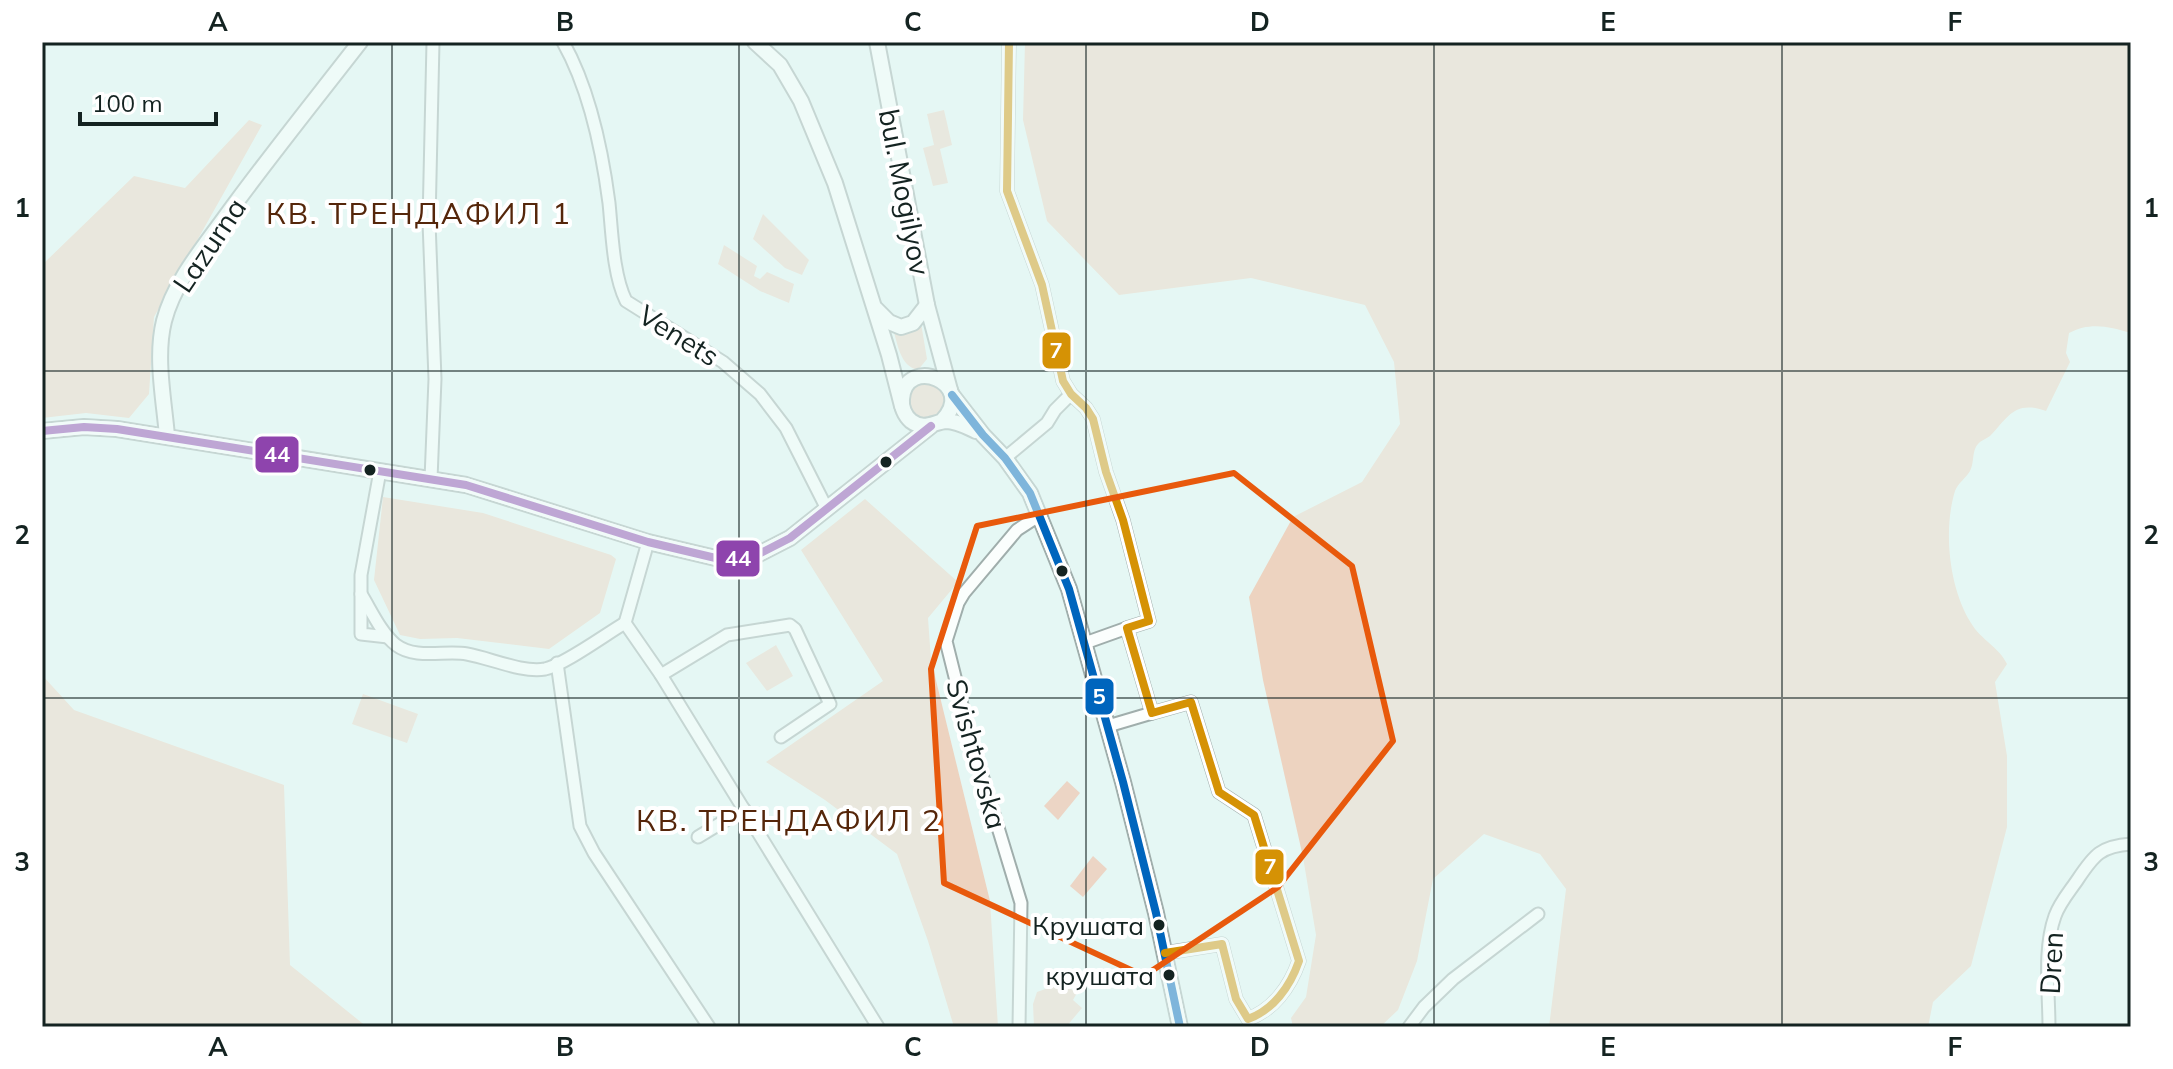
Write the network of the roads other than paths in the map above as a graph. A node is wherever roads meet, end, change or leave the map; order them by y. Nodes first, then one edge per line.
1 (360, 42) edge
2 (433, 42) edge
3 (563, 42) edge
4 (755, 42) edge
5 (877, 42) edge
6 (1009, 42) edge
7 (927, 305) junction
8 (873, 306) junction
9 (936, 341) junction
10 (889, 355) junction
11 (919, 377) junction
12 (951, 393) junction
13 (1071, 394) junction
14 (903, 410) junction
15 (937, 423) junction
16 (42, 431) edge
17 (983, 435) junction
18 (167, 436) junction
19 (901, 448) junction
20 (1005, 458) junction
21 (380, 471) junction
22 (431, 479) junction
23 (827, 509) junction
24 (1040, 515) junction
25 (648, 542) junction
26 (361, 594) junction
27 (625, 623) junction
28 (1127, 628) junction
29 (388, 637) junction
30 (1085, 643) junction
31 (557, 663) junction
32 (661, 675) junction
33 (1152, 713) junction
34 (1108, 726) junction
35 (781, 737) dead end
36 (744, 809) junction
37 (698, 837) dead end
38 (2131, 844) edge
39 (1538, 914) dead end
40 (1165, 953) junction
41 (1175, 1009) junction
42 (1252, 1023) edge
43 (1413, 1026) edge
44 (709, 1027) edge
45 (878, 1027) edge
46 (1019, 1027) edge
47 (1171, 1027) edge
48 (1180, 1027) edge
49 (2049, 1027) edge

1 - 18 street, Lazurna
2 - 22 street
3 - 23 street, Venets
4 - 8 street
5 - 7 street, bul. Mogilyov
6 - 13 street
7 - 8 street
7 - 9 street, bul. Mogilyov
8 - 10 street
9 - 11 street
9 - 12 street, bul. Mogilyov
10 - 11 street
10 - 14 street
11 - 12 street
11 - 14 street
12 - 15 street
12 - 17 street
13 - 20 street
13 - 28 street
14 - 15 street
14 - 19 street
15 - 17 street
15 - 19 street
16 - 18 street
17 - 20 street
18 - 21 street
19 - 23 street
20 - 24 street
21 - 22 street
21 - 26 street
22 - 25 street
23 - 25 street
24 - 30 street
24 - 46 street, Svishtovska
25 - 27 street
26 - 29 street
26 - 29 street
27 - 31 street
27 - 32 street
28 - 30 street
28 - 33 street
29 - 31 street
30 - 34 street
31 - 44 street
32 - 35 street
32 - 36 street
33 - 34 street
33 - 42 street
34 - 40 street
36 - 37 street
36 - 45 street
38 - 49 street, Dren
39 - 43 street
40 - 41 street
40 - 42 street
41 - 47 street
41 - 48 street

